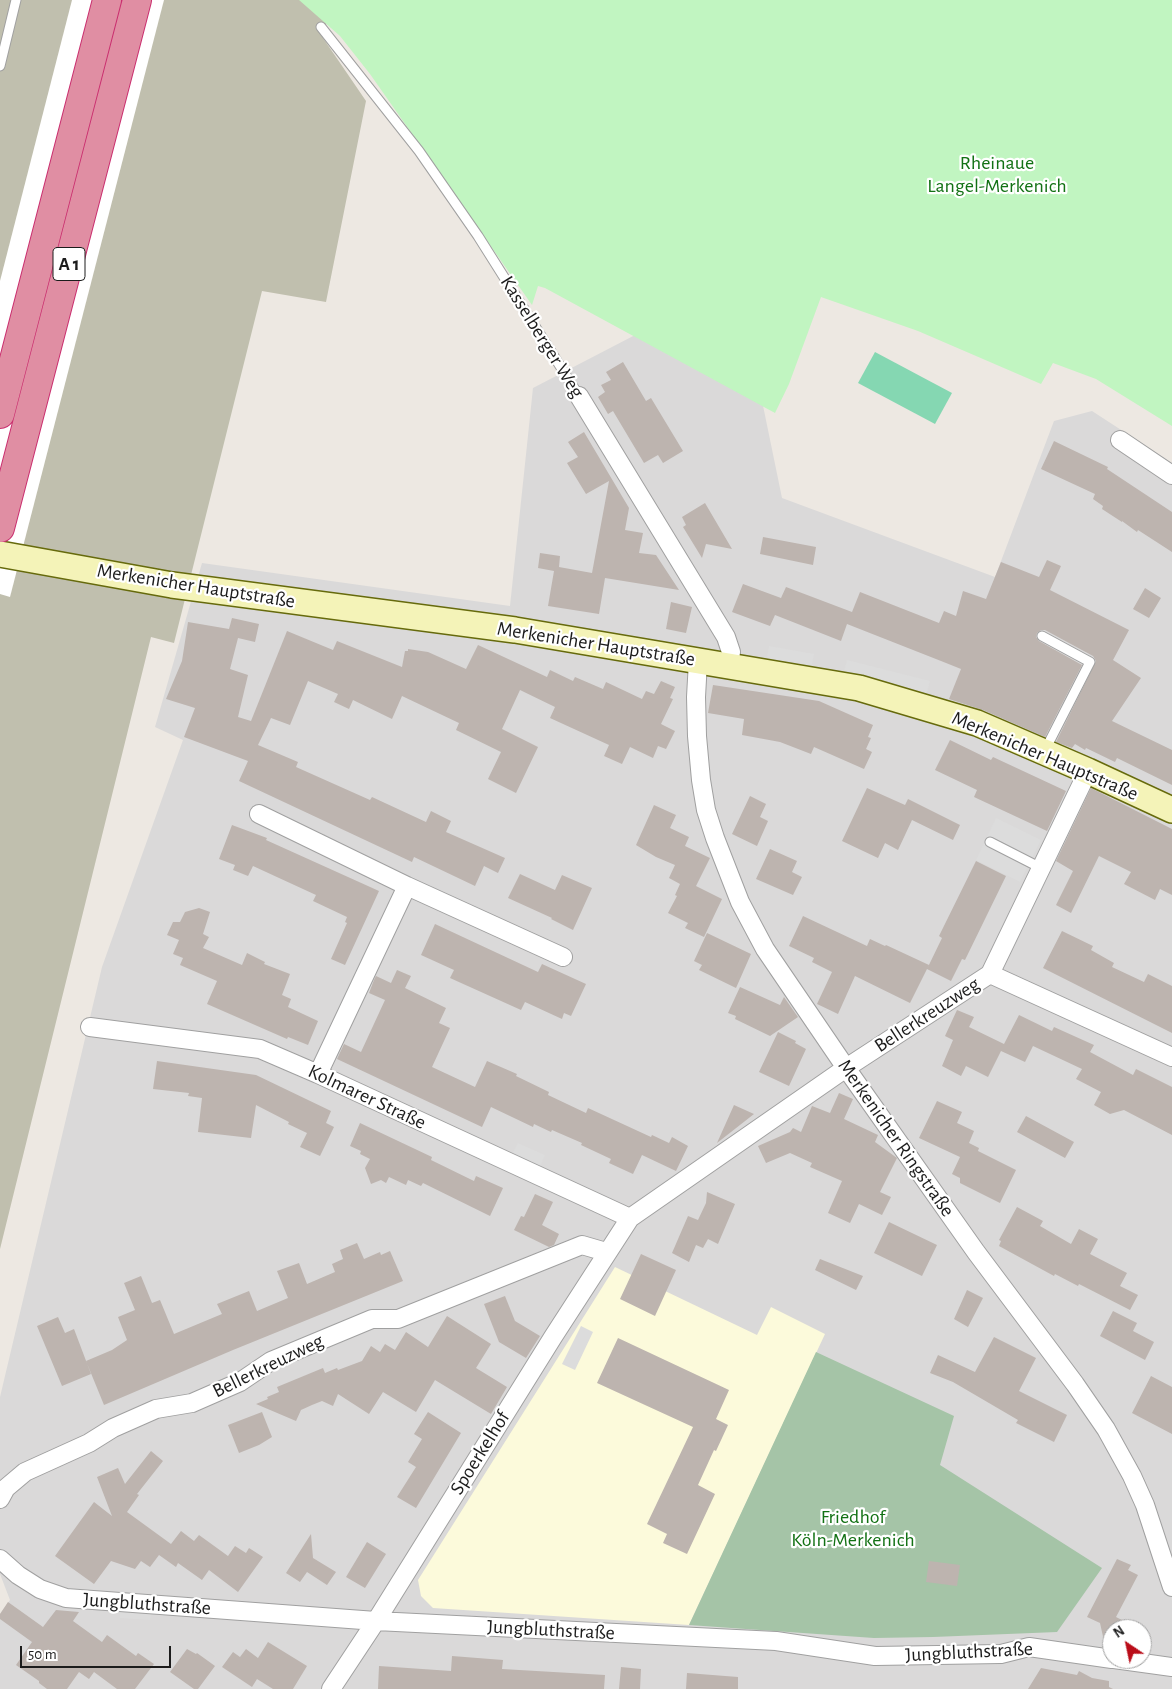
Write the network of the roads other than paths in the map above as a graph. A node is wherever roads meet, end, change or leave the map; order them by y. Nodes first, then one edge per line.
1 (16, 0) edge
2 (107, 0) edge
3 (137, 0) edge
4 (321, 27) dead end
5 (0, 66) edge
6 (579, 396) joint
7 (0, 414) edge
8 (1120, 440) dead end
9 (1172, 475) edge
10 (0, 528) edge
11 (0, 554) edge
12 (1042, 636) dead end
13 (698, 661) junction
14 (728, 666) junction
15 (1044, 752) junction
16 (1088, 771) junction
17 (1172, 810) edge
18 (260, 814) dead end
19 (990, 842) dead end
20 (1041, 868) junction
21 (407, 886) junction
22 (562, 957) dead end
23 (990, 974) junction
24 (90, 1027) dead end
25 (1172, 1057) edge
26 (846, 1068) junction
27 (318, 1074) junction
28 (630, 1218) junction
29 (606, 1252) junction
30 (0, 1499) edge
31 (0, 1560) edge
32 (1172, 1587) edge
33 (376, 1620) junction
34 (1102, 1657) edge
35 (1152, 1664) edge
36 (1172, 1667) edge
37 (331, 1689) edge

1 - 5 lane
2 - 7 highway, A 1
3 - 10 highway, A 1
4 - 6 lane, Kasselberger Weg
6 - 14 street, Kasselberger Weg
8 - 9 street
11 - 13 street, Merkenicher Hauptstraße
12 - 15 lane
13 - 14 street, Merkenicher Hauptstraße
13 - 26 street, Merkenicher Ringstraße
14 - 15 street, Merkenicher Hauptstraße
15 - 16 street, Merkenicher Hauptstraße
16 - 17 street, Merkenicher Hauptstraße
16 - 20 street, Bellerkreuzweg
18 - 21 street
19 - 20 lane
20 - 23 street, Bellerkreuzweg
21 - 22 street
21 - 27 street
23 - 25 street
23 - 26 street, Bellerkreuzweg
24 - 27 street, Kolmarer Straße
26 - 28 street, Bellerkreuzweg
26 - 32 street, Merkenicher Ringstraße
27 - 28 street, Kolmarer Straße
28 - 29 street, Spoerkelhof
29 - 30 street, Bellerkreuzweg
29 - 33 street, Spoerkelhof
31 - 33 street, Jungbluthstraße
33 - 34 street, Jungbluthstraße
33 - 37 street, Spoerkelhof
35 - 36 street, Jungbluthstraße

